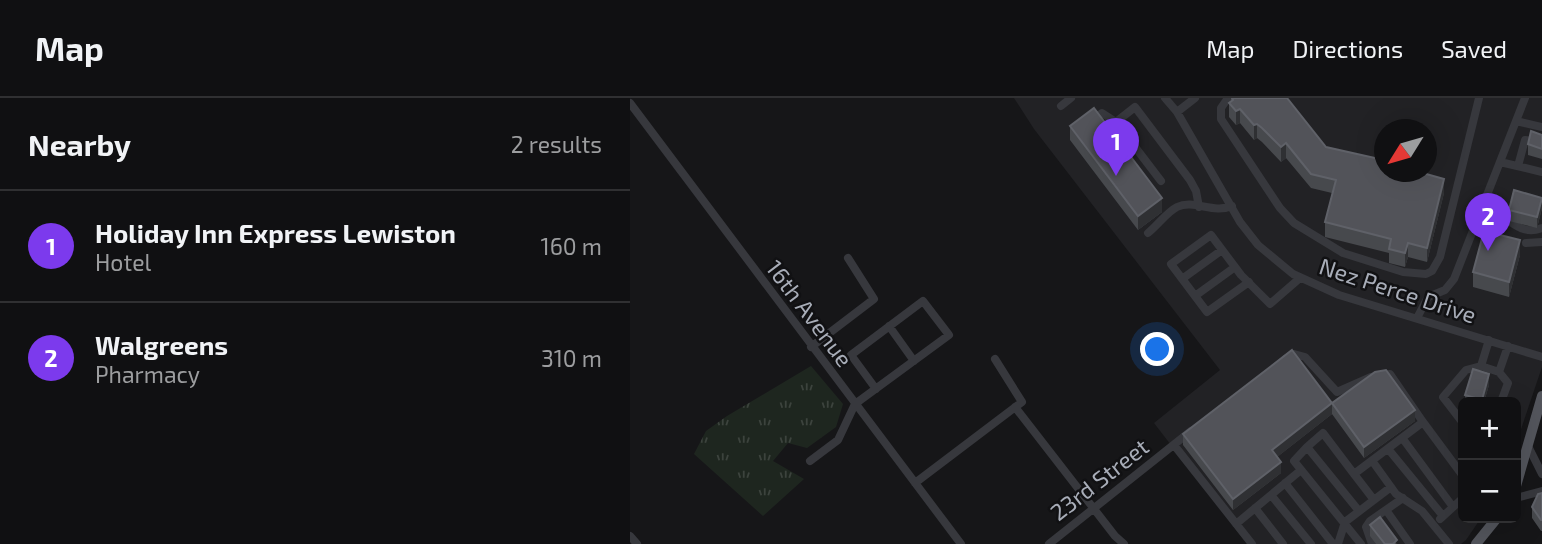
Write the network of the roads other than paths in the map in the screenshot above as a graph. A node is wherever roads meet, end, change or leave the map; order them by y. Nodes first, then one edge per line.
1 (1071, 98) edge
2 (1165, 98) edge
3 (1195, 98) edge
4 (1228, 98) edge
5 (1479, 98) edge
6 (1525, 98) edge
7 (630, 103) edge
8 (1061, 107) dead end
9 (1177, 112) junction
10 (1116, 121) junction
11 (1516, 121) junction
12 (1084, 127) edge
13 (1542, 127) edge
14 (1542, 142) edge
15 (1500, 162) junction
16 (1518, 166) junction
17 (1542, 172) edge
18 (1161, 181) dead end
19 (1446, 181) edge
20 (1458, 185) junction
21 (1483, 205) junction
22 (1232, 206) junction
23 (1199, 207) junction
24 (1542, 228) edge
25 (1149, 233) dead end
26 (1542, 242) edge
27 (1525, 243) dead end
28 (1222, 250) junction
29 (848, 258) dead end
30 (1235, 267) junction
31 (1300, 278) junction
32 (1182, 279) junction
33 (1248, 282) junction
34 (1195, 296) junction
35 (1418, 318) junction
36 (889, 326) junction
37 (1489, 340) junction
38 (1508, 346) junction
39 (811, 348) junction
40 (1542, 357) edge
41 (995, 359) dead end
42 (914, 361) junction
43 (1276, 366) edge
44 (1481, 366) junction
45 (1499, 372) junction
46 (876, 389) junction
47 (1542, 396) edge
48 (1503, 397) edge
49 (855, 404) junction
50 (1018, 404) junction
51 (1458, 416) edge
52 (1423, 422) junction
53 (1195, 428) edge
54 (1403, 439) junction
55 (1174, 444) junction
56 (1528, 446) junction
57 (1307, 447) junction
58 (1389, 450) junction
59 (810, 461) dead end
60 (1373, 462) junction
61 (1458, 468) edge
62 (1521, 469) edge
63 (1301, 470) junction
64 (1354, 474) junction
65 (1542, 474) edge
66 (915, 483) junction
67 (1285, 483) junction
68 (1391, 487) junction
69 (1542, 491) edge
70 (1271, 495) junction
71 (1521, 497) edge
72 (1403, 498) junction
73 (1374, 500) junction
74 (1458, 502) edge
75 (1453, 507) junction
76 (1255, 508) junction
77 (1093, 509) junction
78 (1386, 510) junction
79 (1359, 511) junction
80 (1443, 516) junction
81 (1345, 522) junction
82 (1493, 523) edge
83 (1236, 524) junction
84 (1434, 525) junction
85 (630, 536) edge
86 (637, 544) edge
87 (961, 544) edge
88 (1048, 544) edge
89 (1124, 544) edge
90 (1252, 544) edge
91 (1283, 544) edge
92 (1311, 544) edge
93 (1336, 544) edge
94 (1361, 544) edge
95 (1372, 544) edge
96 (1410, 544) edge
97 (1449, 544) edge
98 (1476, 544) edge

1 - 8 street
2 - 9 street, Nez Perce Drive
3 - 9 street
4 - 20 street
5 - 20 street
6 - 11 street
7 - 39 street, 16th Avenue
9 - 22 street, Nez Perce Drive
10 - 12 street
10 - 18 street
10 - 23 street
11 - 13 street
11 - 15 street
14 - 16 street
15 - 16 street
15 - 21 street
16 - 17 street
19 - 20 street
21 - 24 street
21 - 35 street
22 - 23 street
22 - 31 street, Nez Perce Drive
23 - 25 street
26 - 27 street
28 - 30 street
28 - 32 street
28 - 32 street
29 - 39 street
30 - 33 street
30 - 34 street
31 - 33 street
31 - 35 street, Nez Perce Drive
32 - 34 street
33 - 34 street
35 - 37 street, Nez Perce Drive
36 - 42 street
36 - 42 street
36 - 46 street
37 - 38 street, Nez Perce Drive
37 - 44 street
38 - 40 street, Nez Perce Drive
38 - 45 street
39 - 49 street, 16th Avenue
41 - 50 street
42 - 46 street
43 - 52 street
44 - 45 street
44 - 51 street
45 - 48 street
46 - 49 street
47 - 56 main road
49 - 59 street
49 - 66 street, 16th Avenue
50 - 66 street
50 - 77 street
52 - 54 street
52 - 61 street
53 - 55 street, 23rd Street
54 - 58 street
54 - 75 street
55 - 77 street, 23rd Street
55 - 83 street
56 - 62 main road
56 - 65 street
57 - 63 street
57 - 64 street
57 - 79 street
58 - 60 street
58 - 80 street
60 - 64 street
60 - 68 street
63 - 67 street
63 - 81 street
64 - 73 street
66 - 87 street, 16th Avenue
67 - 70 street
67 - 93 street
68 - 72 street
68 - 73 street
69 - 71 street
70 - 76 street
70 - 92 street
72 - 78 street
72 - 84 street
73 - 79 street
74 - 75 street
75 - 80 street
76 - 83 street
76 - 91 street
77 - 88 street, 23rd Street
77 - 89 street
78 - 95 street
78 - 96 street
79 - 81 street
80 - 84 street
81 - 93 street
81 - 94 street
82 - 98 main road
83 - 90 street
84 - 97 street
85 - 86 street

